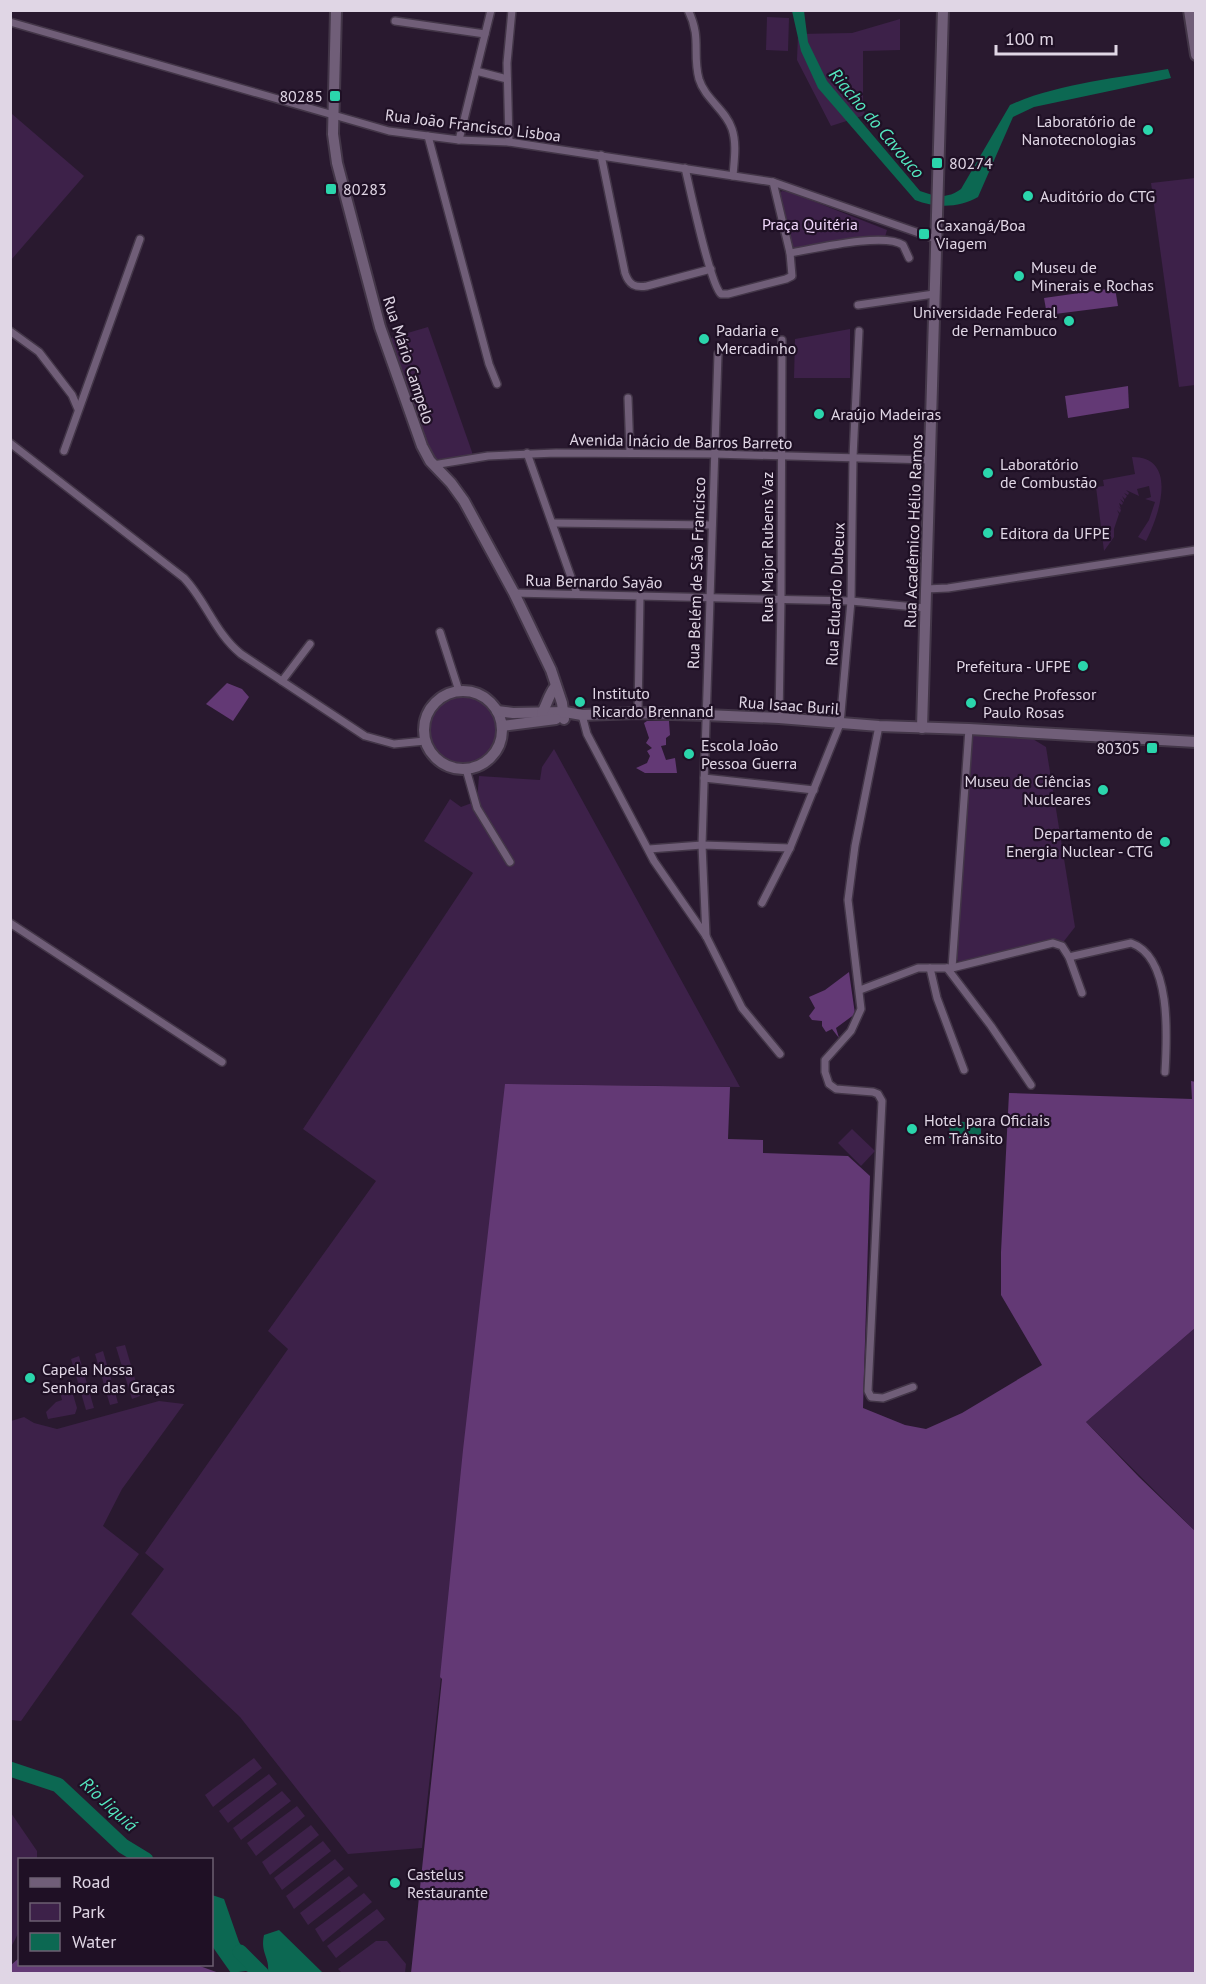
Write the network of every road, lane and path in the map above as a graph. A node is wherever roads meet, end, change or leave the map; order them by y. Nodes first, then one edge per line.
1 (336, 10) edge
2 (491, 10) edge
3 (512, 10) edge
4 (688, 10) edge
5 (943, 10) edge
6 (1189, 10) edge
7 (396, 21) dead end
8 (10, 22) edge
9 (485, 34) junction
10 (1195, 41) edge
11 (1196, 55) edge
12 (476, 72) junction
13 (507, 79) junction
14 (335, 115) junction
15 (428, 136) junction
16 (459, 140) junction
17 (509, 142) junction
18 (601, 154) junction
19 (685, 168) junction
20 (733, 176) junction
21 (773, 182) junction
22 (140, 239) dead end
23 (936, 239) junction
24 (790, 253) junction
25 (909, 258) dead end
26 (711, 269) junction
27 (934, 294) junction
28 (858, 304) dead end
29 (10, 331) edge
30 (859, 331) dead end
31 (782, 340) dead end
32 (718, 354) dead end
33 (497, 384) dead end
34 (628, 398) dead end
35 (78, 409) junction
36 (10, 443) edge
37 (64, 452) dead end
38 (526, 453) junction
39 (630, 453) junction
40 (713, 454) junction
41 (781, 456) junction
42 (853, 457) junction
43 (930, 460) junction
44 (433, 465) junction
45 (553, 523) junction
46 (712, 525) junction
47 (1196, 550) edge
48 (926, 589) junction
49 (514, 594) junction
50 (577, 594) junction
51 (640, 595) junction
52 (710, 597) junction
53 (782, 599) junction
54 (851, 600) junction
55 (926, 608) junction
56 (440, 632) dead end
57 (310, 645) dead end
58 (282, 681) junction
59 (555, 687) junction
60 (459, 691) junction
61 (497, 711) junction
62 (542, 712) junction
63 (638, 713) junction
64 (564, 715) junction
65 (582, 715) junction
66 (705, 715) junction
67 (779, 718) junction
68 (840, 724) junction
69 (502, 726) junction
70 (879, 726) junction
71 (922, 728) junction
72 (969, 729) junction
73 (425, 741) junction
74 (1196, 742) edge
75 (466, 769) junction
76 (704, 778) junction
77 (814, 790) junction
78 (702, 846) junction
79 (790, 848) junction
80 (649, 849) junction
81 (510, 862) dead end
82 (762, 903) dead end
83 (10, 923) edge
84 (706, 936) junction
85 (1069, 957) junction
86 (930, 968) junction
87 (950, 968) junction
88 (860, 990) junction
89 (1082, 993) dead end
90 (780, 1054) dead end
91 (222, 1062) dead end
92 (964, 1070) dead end
93 (1165, 1071) dead end
94 (1031, 1085) dead end
95 (913, 1387) dead end

1 - 14 main road, Rua Mário Campelo
2 - 9 street
3 - 13 street
4 - 20 street
5 - 23 main road, Rua Acadêmico Hélio Ramos
6 - 10 main road
7 - 9 street
8 - 14 street, Rua João Francisco Lisboa
9 - 12 street
10 - 11 main road
12 - 13 street
12 - 16 street
13 - 17 street
14 - 15 street, Rua João Francisco Lisboa
14 - 44 main road, Rua Mário Campelo
15 - 16 street, Rua João Francisco Lisboa
15 - 33 street
16 - 17 street, Rua João Francisco Lisboa
17 - 18 street, Rua João Francisco Lisboa
18 - 19 street, Rua João Francisco Lisboa
18 - 26 street
19 - 20 street, Rua João Francisco Lisboa
19 - 26 street
20 - 21 street, Rua João Francisco Lisboa
21 - 23 street, Rua João Francisco Lisboa
21 - 24 street
22 - 35 street
23 - 27 main road, Rua Acadêmico Hélio Ramos
24 - 25 street
24 - 26 street
27 - 28 street
27 - 43 main road, Rua Acadêmico Hélio Ramos
29 - 35 street
30 - 42 street, Rua Eduardo Dubeux
31 - 41 street, Rua Major Rubens Vaz
32 - 40 street, Rua Belém de São Francisco
34 - 39 street
35 - 37 street
36 - 58 street
38 - 39 street, Avenida Inácio de Barros Barreto
38 - 44 street, Avenida Inácio de Barros Barreto
38 - 45 street
39 - 40 street, Avenida Inácio de Barros Barreto
40 - 41 street, Avenida Inácio de Barros Barreto
40 - 46 street, Rua Belém de São Francisco
41 - 42 street, Avenida Inácio de Barros Barreto
41 - 53 street, Rua Major Rubens Vaz
42 - 43 street, Avenida Inácio de Barros Barreto
42 - 54 street, Rua Eduardo Dubeux
43 - 48 main road, Rua Acadêmico Hélio Ramos
44 - 49 main road, Rua Mário Campelo
45 - 46 street
45 - 50 street
46 - 52 street, Rua Belém de São Francisco
47 - 48 street
48 - 55 main road, Rua Acadêmico Hélio Ramos
49 - 50 street, Rua Bernardo Sayão
49 - 59 main road, Rua Mário Campelo
50 - 51 street, Rua Bernardo Sayão
51 - 52 street, Rua Bernardo Sayão
51 - 63 street
52 - 53 street, Rua Bernardo Sayão
52 - 66 street, Rua Belém de São Francisco
53 - 54 street, Rua Bernardo Sayão
53 - 67 street, Rua Major Rubens Vaz
54 - 55 street, Rua Bernardo Sayão
54 - 68 street, Rua Eduardo Dubeux
55 - 71 main road, Rua Acadêmico Hélio Ramos
56 - 60 street
57 - 58 street
58 - 73 street
59 - 62 main road
59 - 64 main road, Rua Mário Campelo
60 - 61 main road
60 - 73 main road
61 - 62 main road, Rua Isaac Buril
61 - 69 main road
62 - 64 main road, Rua Isaac Buril
63 - 65 main road, Rua Isaac Buril
63 - 66 main road, Rua Isaac Buril
64 - 65 main road, Rua Isaac Buril
64 - 69 main road, Rua Isaac Buril
65 - 80 street
66 - 67 main road, Rua Isaac Buril
66 - 76 street, Rua Belém de São Francisco
67 - 68 main road, Rua Isaac Buril
68 - 70 main road, Rua Isaac Buril
68 - 77 street, Rua Eduardo Dubeux
69 - 75 main road
70 - 71 main road, Rua Isaac Buril
70 - 88 street
71 - 72 main road, Rua Isaac Buril
72 - 74 main road, Rua Isaac Buril
72 - 87 street
73 - 75 main road
75 - 81 street
76 - 77 street
76 - 78 street, Rua Belém de São Francisco
77 - 79 street, Rua Eduardo Dubeux
78 - 79 street
78 - 80 street
78 - 84 street, Rua Belém de São Francisco
79 - 82 street, Rua Eduardo Dubeux
80 - 84 street, Rua Belém de São Francisco
83 - 91 street
84 - 90 street, Rua Belém de São Francisco
85 - 87 street
85 - 89 street
85 - 93 street
86 - 87 street
86 - 88 street
86 - 92 street
87 - 94 street
88 - 95 street

